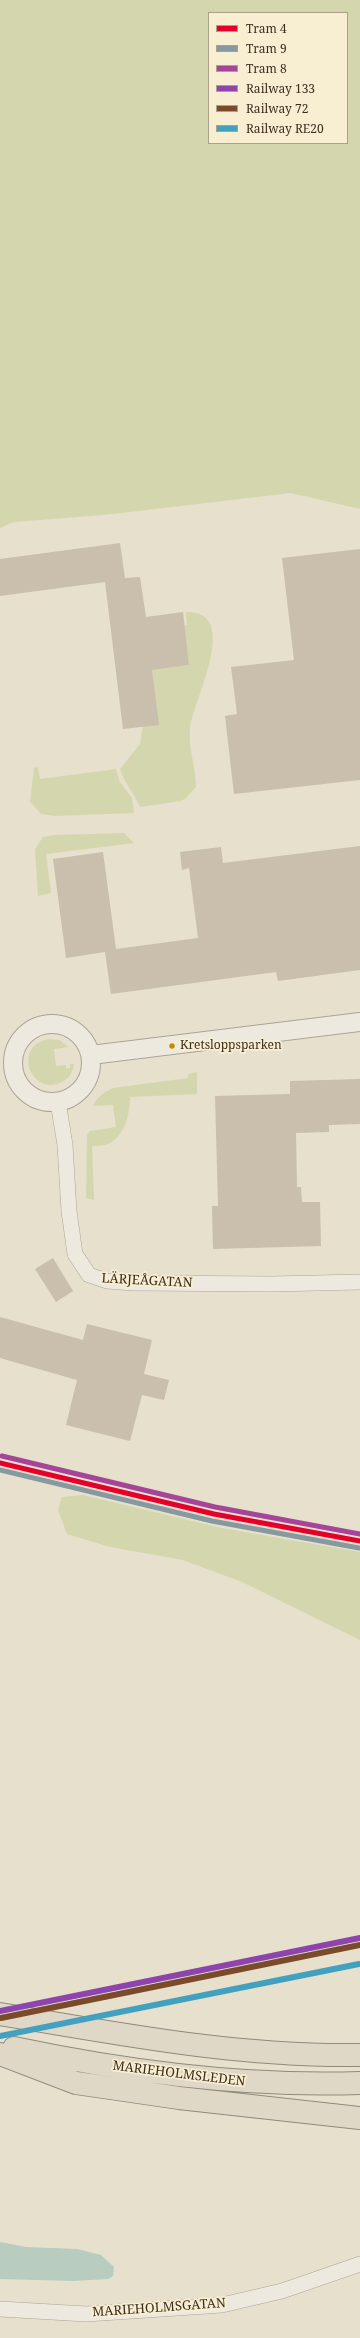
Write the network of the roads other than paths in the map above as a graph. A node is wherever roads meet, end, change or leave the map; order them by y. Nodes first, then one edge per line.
1 (360, 1022) edge
2 (91, 1056) junction
3 (6, 1068) edge
4 (58, 1102) junction
5 (360, 1282) edge
6 (0, 2014) edge
7 (0, 2045) edge
8 (0, 2054) edge
9 (360, 2055) edge
10 (360, 2083) edge
11 (360, 2118) edge
12 (360, 2264) edge
13 (0, 2308) edge

1 - 2 street
2 - 3 street
2 - 4 street
3 - 4 street
4 - 5 street, LÄRJEÅGATAN
6 - 9 highway
7 - 10 highway, MARIEHOLMSLEDEN
8 - 11 highway
12 - 13 street, MARIEHOLMSGATAN

